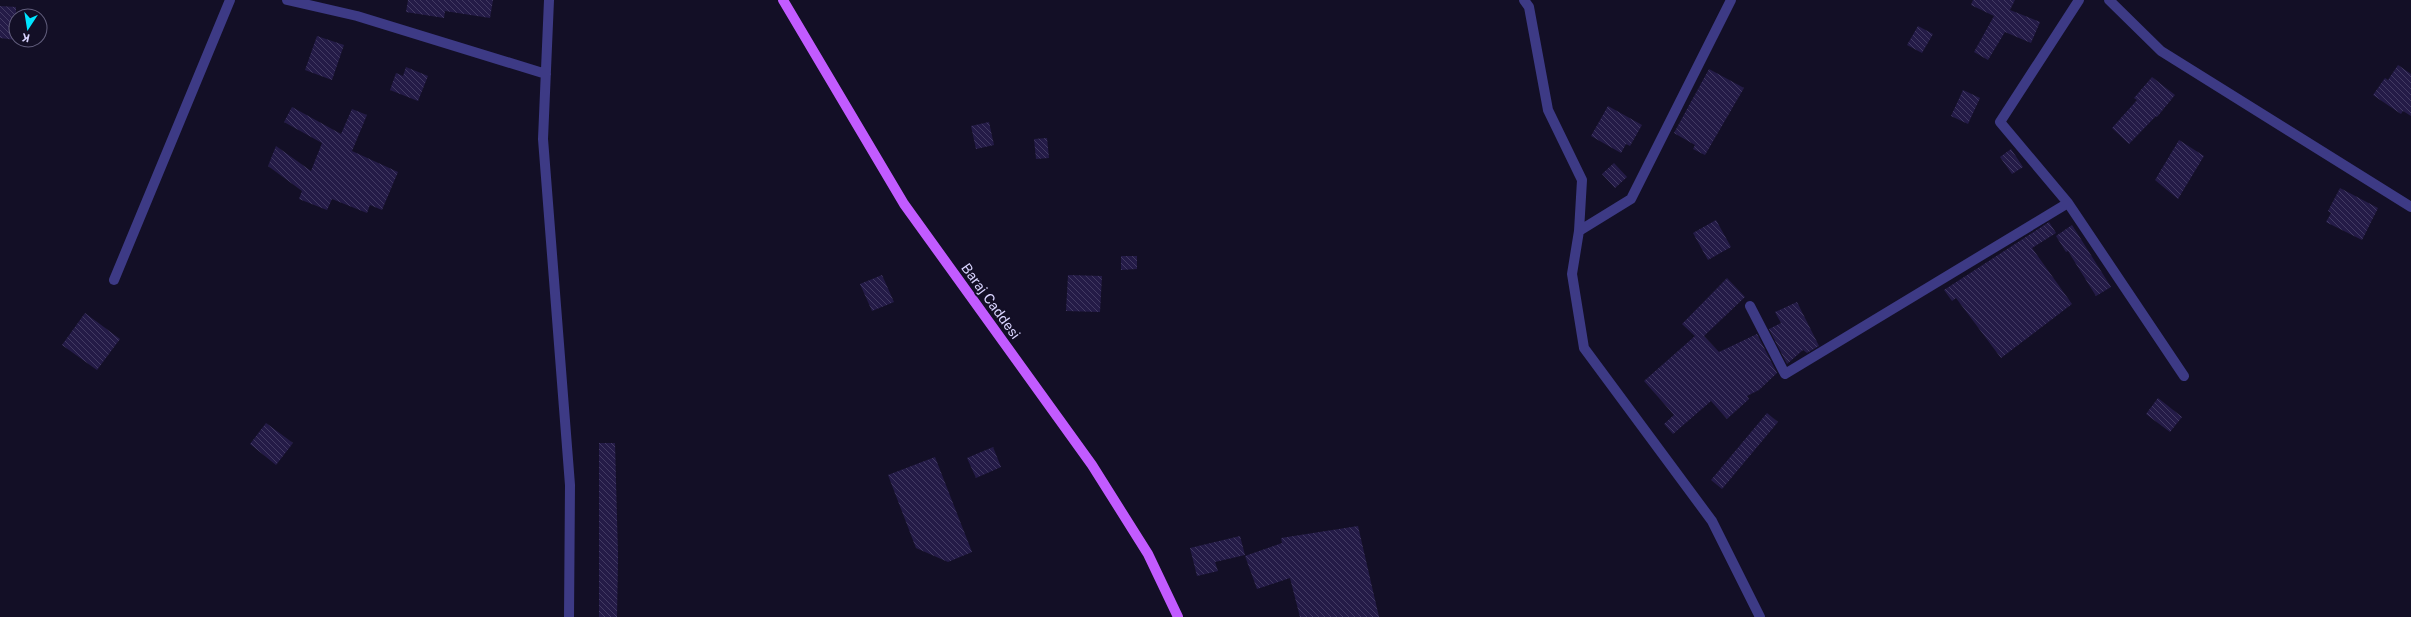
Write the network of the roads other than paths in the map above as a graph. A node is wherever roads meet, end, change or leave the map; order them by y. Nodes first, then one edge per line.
1 (230, 0) edge
2 (287, 0) edge
3 (549, 0) edge
4 (783, 0) edge
5 (1524, 0) edge
6 (1731, 0) edge
7 (2079, 0) edge
8 (2110, 0) edge
9 (546, 74) junction
10 (2068, 203) junction
11 (2411, 207) edge
12 (1579, 230) junction
13 (114, 280) dead end
14 (1750, 306) dead end
15 (2184, 376) dead end
16 (569, 617) edge
17 (1178, 617) edge
18 (1760, 617) edge

1 - 13 street
2 - 9 street
3 - 9 street
4 - 17 main road, Baraj Caddesi
5 - 12 street
6 - 12 street
7 - 10 street
8 - 11 street
9 - 16 street
10 - 14 street
10 - 15 street
12 - 18 street

